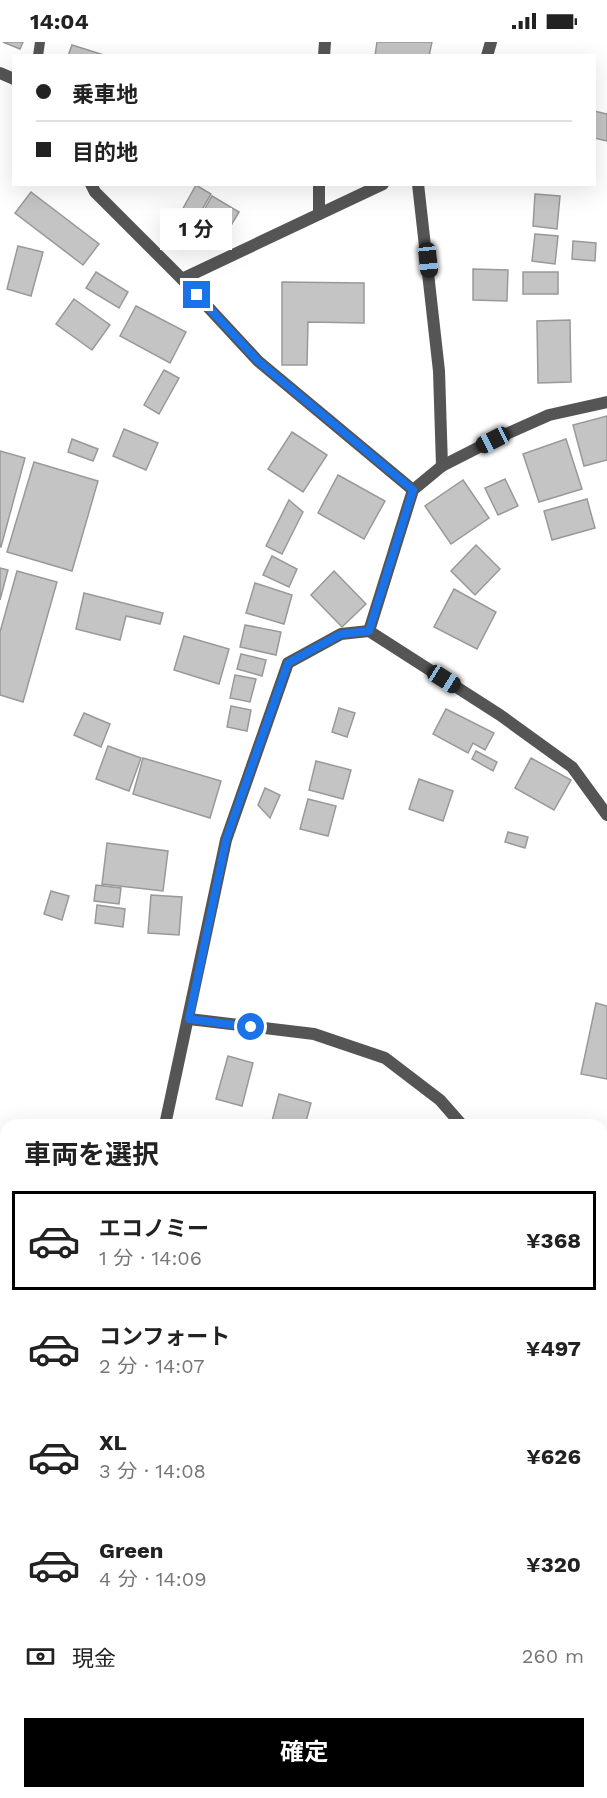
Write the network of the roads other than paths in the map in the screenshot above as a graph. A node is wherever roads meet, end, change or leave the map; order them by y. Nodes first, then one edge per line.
1 (92, 186) edge
2 (319, 186) edge
3 (379, 186) edge
4 (418, 186) edge
5 (319, 214) junction
6 (182, 279) junction
7 (607, 402) edge
8 (442, 466) junction
9 (413, 490) junction
10 (369, 631) junction
11 (607, 814) edge
12 (189, 1019) junction
13 (166, 1119) edge
14 (457, 1119) edge

1 - 6 street
2 - 5 street
3 - 5 street
4 - 8 street
5 - 6 street
6 - 9 street
7 - 8 street
8 - 9 street
9 - 10 street
10 - 11 street
10 - 12 street
12 - 13 street
12 - 14 street

